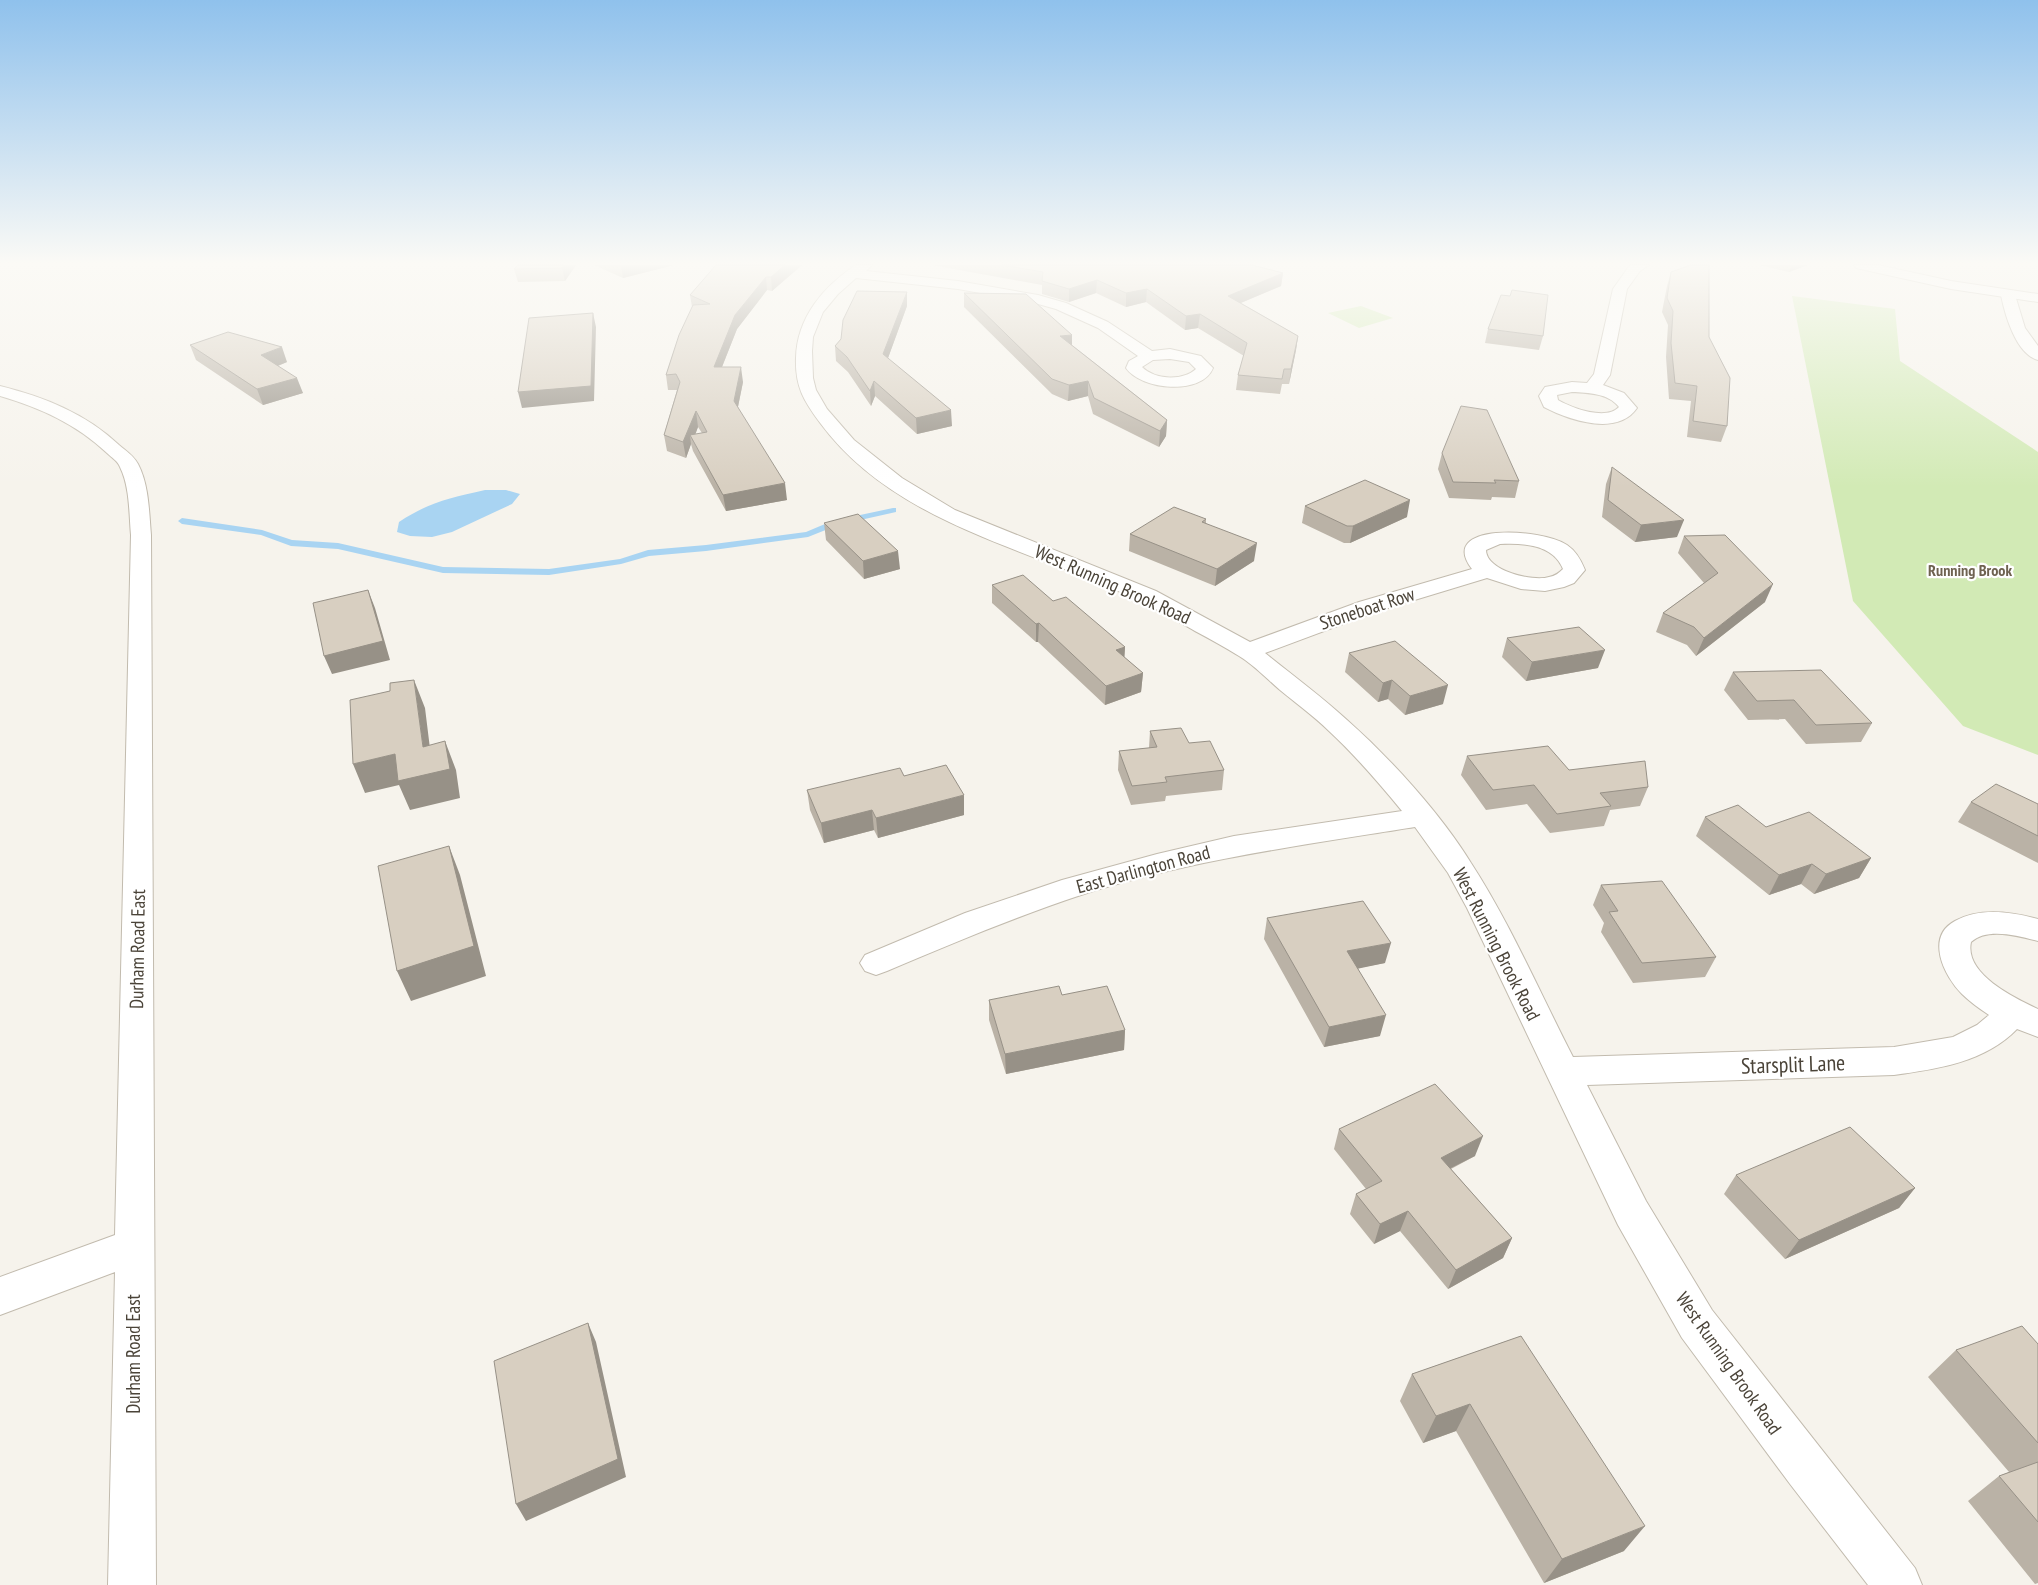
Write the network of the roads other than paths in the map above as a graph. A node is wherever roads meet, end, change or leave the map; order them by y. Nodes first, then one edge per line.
1 (805, 339) edge
2 (1124, 339) edge
3 (1609, 339) edge
4 (2025, 339) edge
5 (2038, 355) edge
6 (1149, 356) dead end
7 (1592, 388) dead end
8 (0, 391) edge
9 (1488, 571) dead end
10 (1248, 651) junction
11 (1422, 817) junction
12 (2038, 930) edge
13 (876, 963) dead end
14 (2025, 1018) edge
15 (1561, 1072) junction
16 (134, 1246) junction
17 (0, 1296) edge
18 (132, 1585) edge
19 (1898, 1585) edge

1 - 10 street, West Running Brook Road
2 - 6 street
3 - 7 street
4 - 5 street
8 - 16 street, Durham Road East
9 - 10 street, Stoneboat Row
10 - 11 street, West Running Brook Road
11 - 13 street, East Darlington Road
11 - 15 street, West Running Brook Road
12 - 14 street, Starsplit Lane
14 - 15 street, Starsplit Lane
15 - 19 street, West Running Brook Road
16 - 17 street
16 - 18 street, Durham Road East

